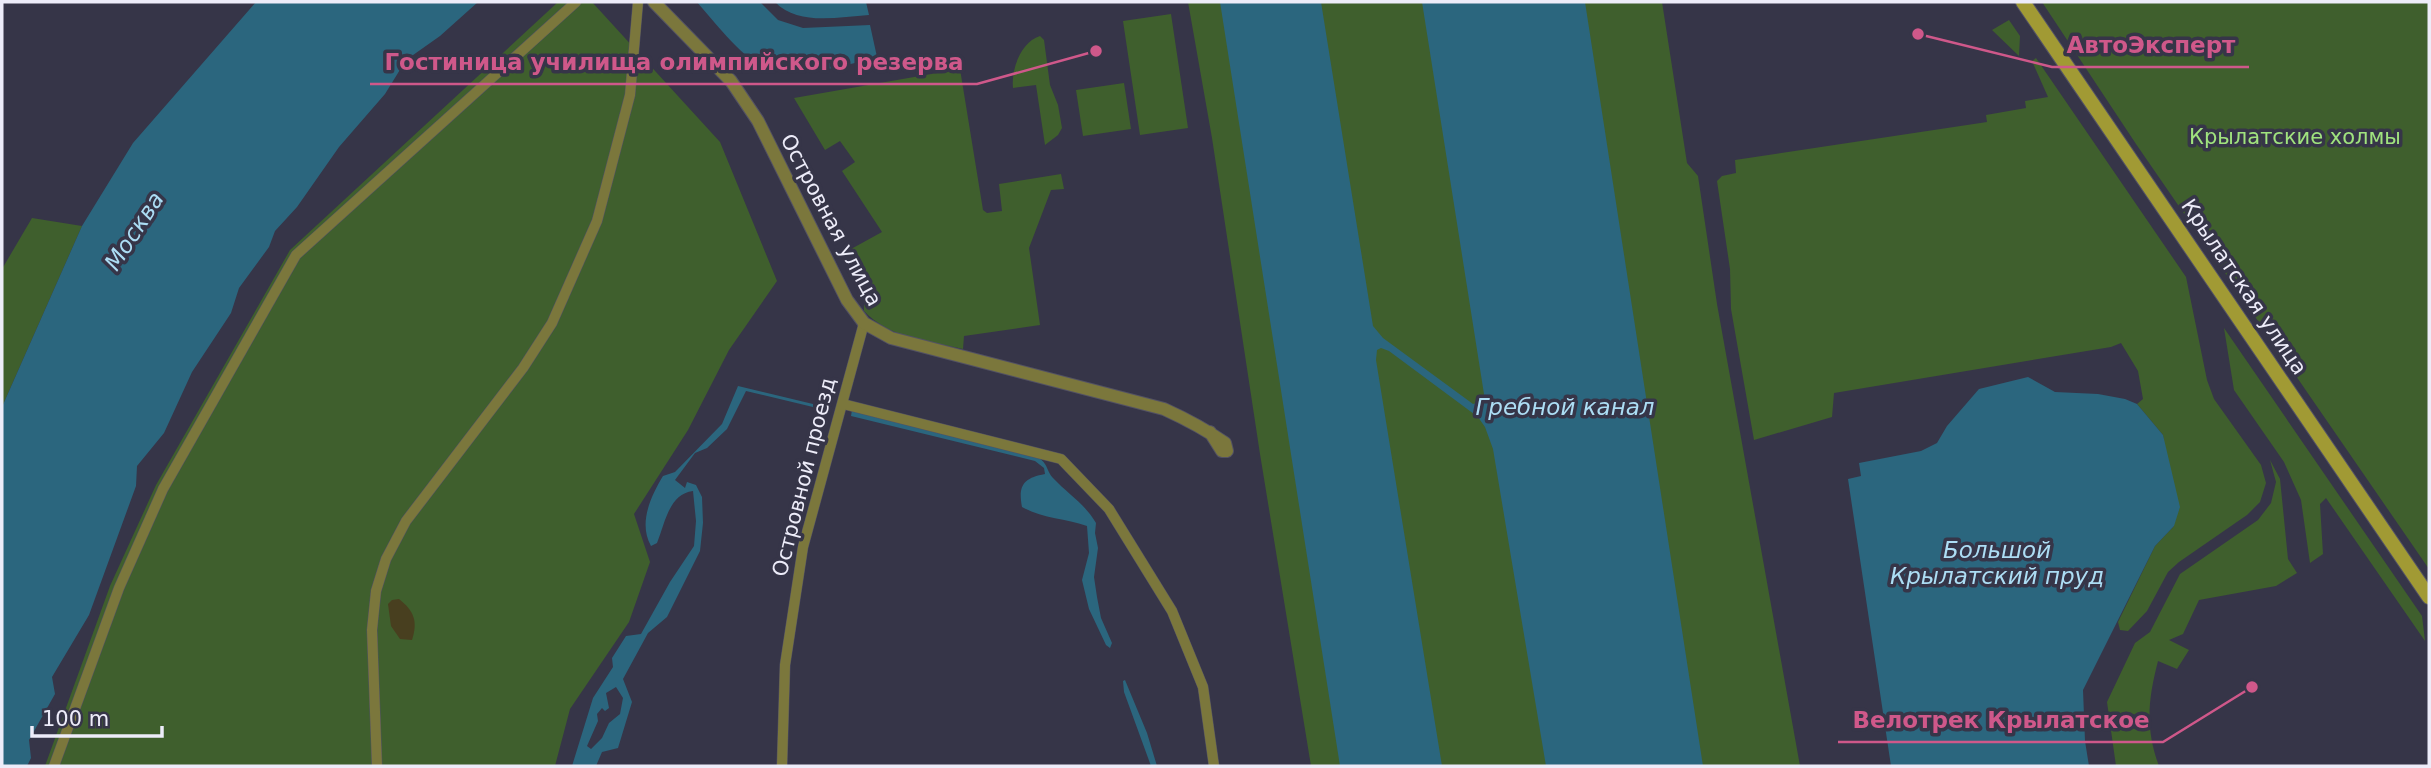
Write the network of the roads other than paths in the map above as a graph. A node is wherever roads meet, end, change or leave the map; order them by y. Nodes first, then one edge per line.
1 (576, 2) edge
2 (638, 2) edge
3 (654, 2) edge
4 (2023, 2) edge
5 (864, 323) junction
6 (843, 404) junction
7 (1225, 443) dead end
8 (2429, 597) edge
9 (54, 766) edge
10 (377, 766) edge
11 (782, 766) edge
12 (1214, 766) edge

1 - 9 street
2 - 10 street
3 - 5 street, Островная улица
4 - 8 main road, Крылатская улица
5 - 6 street, Островной проезд
5 - 7 street, Островная улица
6 - 11 street, Островной проезд
6 - 12 street

